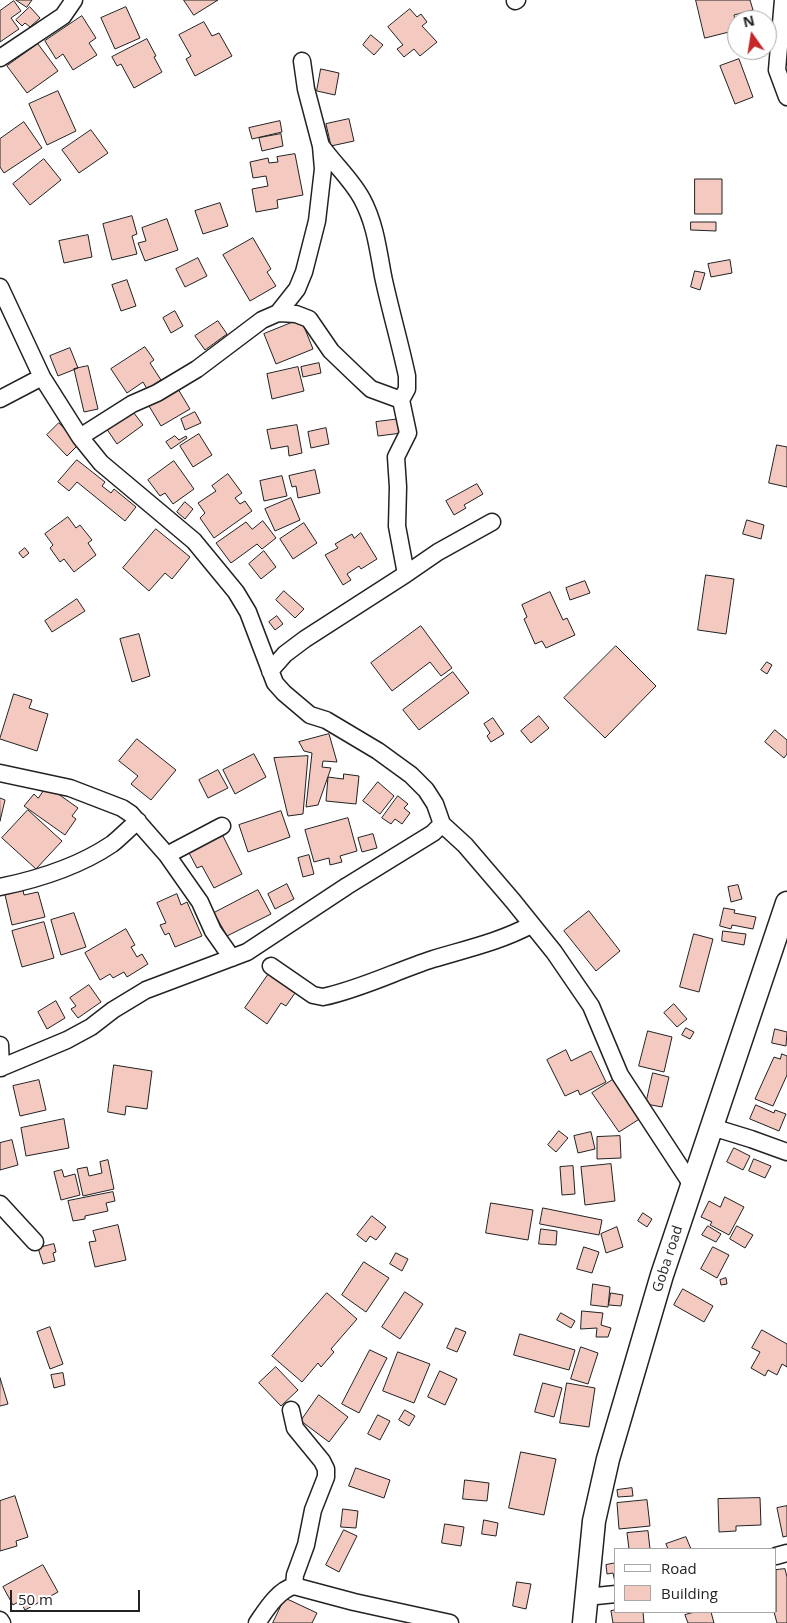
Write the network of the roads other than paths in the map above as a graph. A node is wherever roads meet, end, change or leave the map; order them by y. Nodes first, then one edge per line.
1 (74, 0) edge
2 (783, 0) edge
3 (0, 58) edge
4 (302, 62) dead end
5 (787, 97) edge
6 (321, 146) junction
7 (0, 287) edge
8 (278, 312) junction
9 (42, 378) junction
10 (0, 399) edge
11 (402, 400) junction
12 (80, 437) junction
13 (492, 522) dead end
14 (406, 574) junction
15 (270, 671) junction
16 (0, 773) edge
17 (138, 821) junction
18 (442, 824) junction
19 (222, 826) dead end
20 (167, 855) junction
21 (0, 887) edge
22 (787, 902) edge
23 (531, 925) junction
24 (232, 958) junction
25 (271, 966) dead end
26 (0, 1044) edge
27 (0, 1068) edge
28 (712, 1127) junction
29 (787, 1152) edge
30 (692, 1185) junction
31 (0, 1204) edge
32 (35, 1242) dead end
33 (291, 1410) dead end
34 (294, 1586) junction
35 (614, 1594) edge
36 (586, 1597) junction
37 (0, 1620) edge
38 (2, 1623) edge
39 (257, 1623) edge
40 (450, 1623) edge
41 (584, 1623) edge

1 - 3 street
2 - 5 street
4 - 6 street
6 - 8 street
6 - 11 street
7 - 9 street
8 - 11 street
8 - 12 street
9 - 10 street
9 - 12 street
11 - 14 street
12 - 15 street
13 - 14 street
14 - 15 street
15 - 18 street
16 - 17 street
17 - 20 street
17 - 21 street
18 - 23 street
18 - 24 street
19 - 20 street
20 - 24 street
22 - 28 main road, Goba road
23 - 25 street
23 - 30 street
24 - 27 street
26 - 27 street
28 - 29 street
28 - 30 main road, Goba road
30 - 36 main road, Goba road
31 - 32 street
33 - 34 street
34 - 39 street
34 - 40 street
35 - 36 street
36 - 41 main road, Goba road
37 - 38 street

